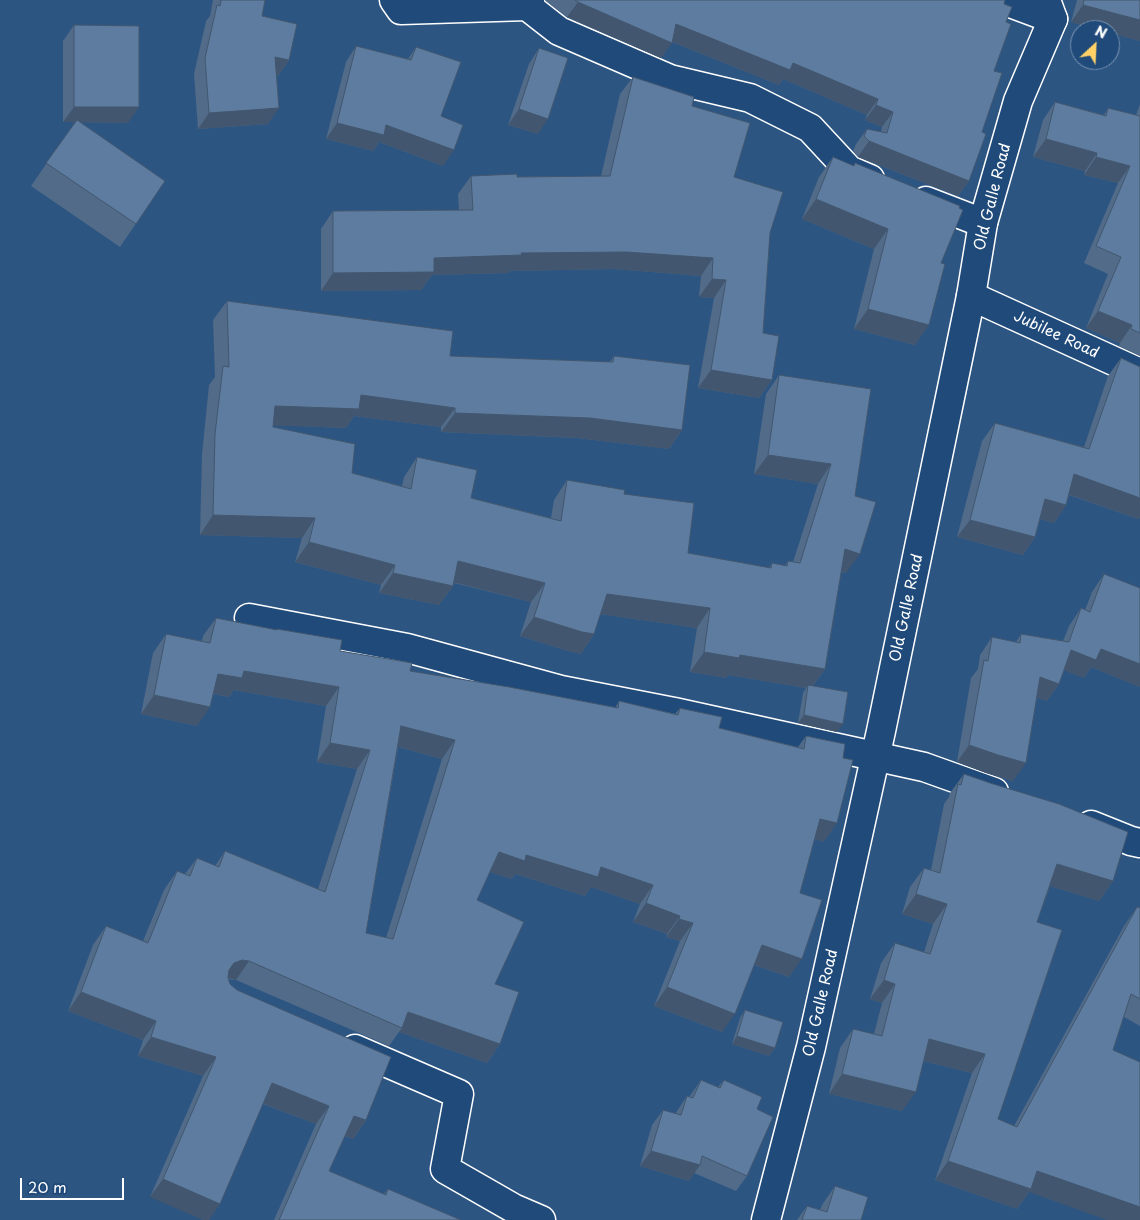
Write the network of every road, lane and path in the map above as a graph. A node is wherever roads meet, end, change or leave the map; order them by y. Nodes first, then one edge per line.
1 (394, 0) edge
2 (1002, 0) edge
3 (528, 3) edge
4 (1050, 9) edge
5 (983, 223) junction
6 (971, 296) junction
7 (1140, 373) edge
8 (248, 618) dead end
9 (875, 758) junction
10 (1016, 798) edge
11 (1069, 816) edge
12 (1140, 843) edge
13 (336, 1040) edge
14 (541, 1220) edge
15 (766, 1220) edge

1 - 3 main road
2 - 4 main road
3 - 5 main road
4 - 5 main road, Old Galle Road
5 - 6 main road, Old Galle Road
6 - 7 main road, Jubilee Road
6 - 9 main road, Old Galle Road
8 - 9 main road
9 - 10 main road
9 - 15 main road, Old Galle Road
11 - 12 main road
13 - 14 main road

